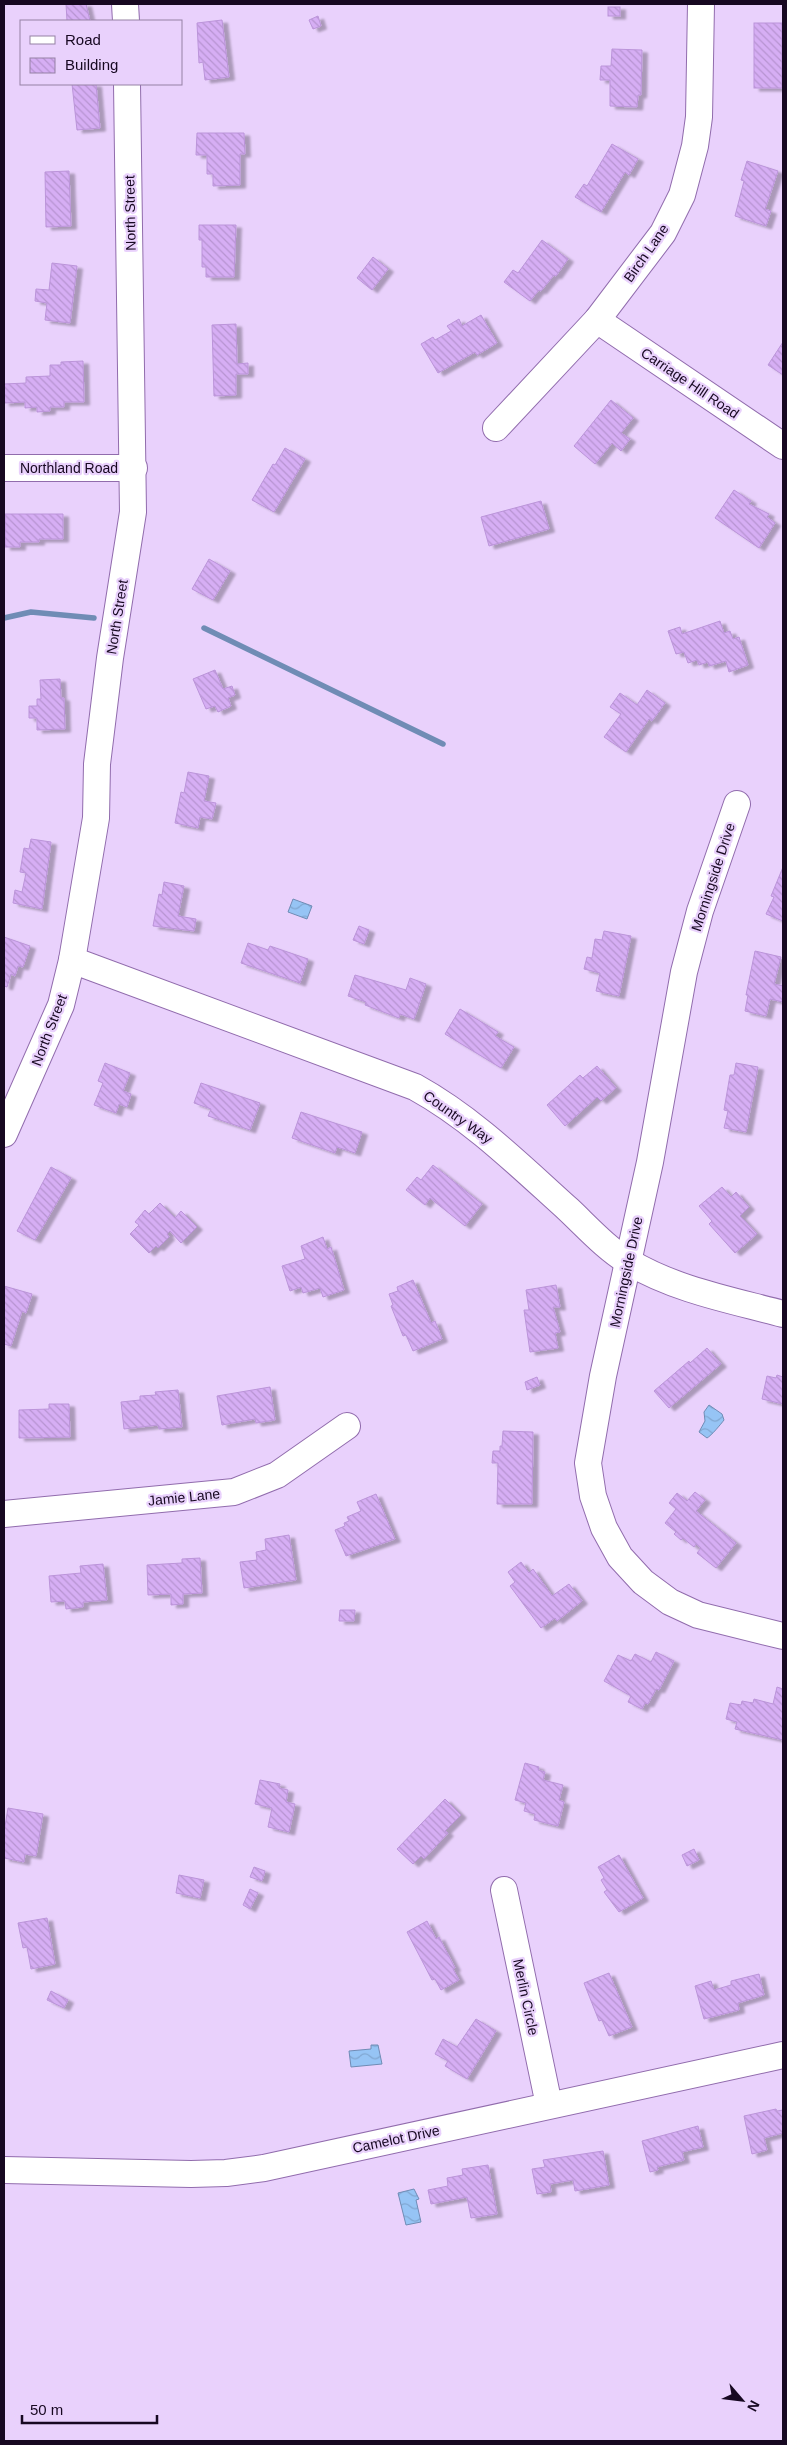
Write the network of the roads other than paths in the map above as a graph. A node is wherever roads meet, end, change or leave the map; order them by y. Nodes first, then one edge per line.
1 (125, 4) edge
2 (701, 4) edge
3 (126, 20) edge
4 (127, 85) edge
5 (597, 320) junction
6 (496, 428) dead end
7 (783, 446) edge
8 (4, 468) edge
9 (134, 468) junction
10 (737, 804) dead end
11 (72, 960) junction
12 (4, 1134) edge
13 (628, 1262) junction
14 (783, 1314) edge
15 (347, 1426) dead end
16 (4, 1514) edge
17 (783, 1636) edge
18 (504, 1890) dead end
19 (783, 2055) edge
20 (549, 2105) junction
21 (4, 2170) edge

1 - 3 street
2 - 5 street, Birch Lane
4 - 9 street, North Street
5 - 6 street, Birch Lane
5 - 7 street, Carriage Hill Road
8 - 9 street, Northland Road
9 - 11 street, North Street
10 - 13 street, Morningside Drive
11 - 12 street, North Street
11 - 13 street, Country Way
13 - 14 street, Country Way
13 - 17 street, Morningside Drive
15 - 16 street, Jamie Lane
18 - 20 street, Merlin Circle
19 - 20 street, Camelot Drive
20 - 21 street, Camelot Drive

